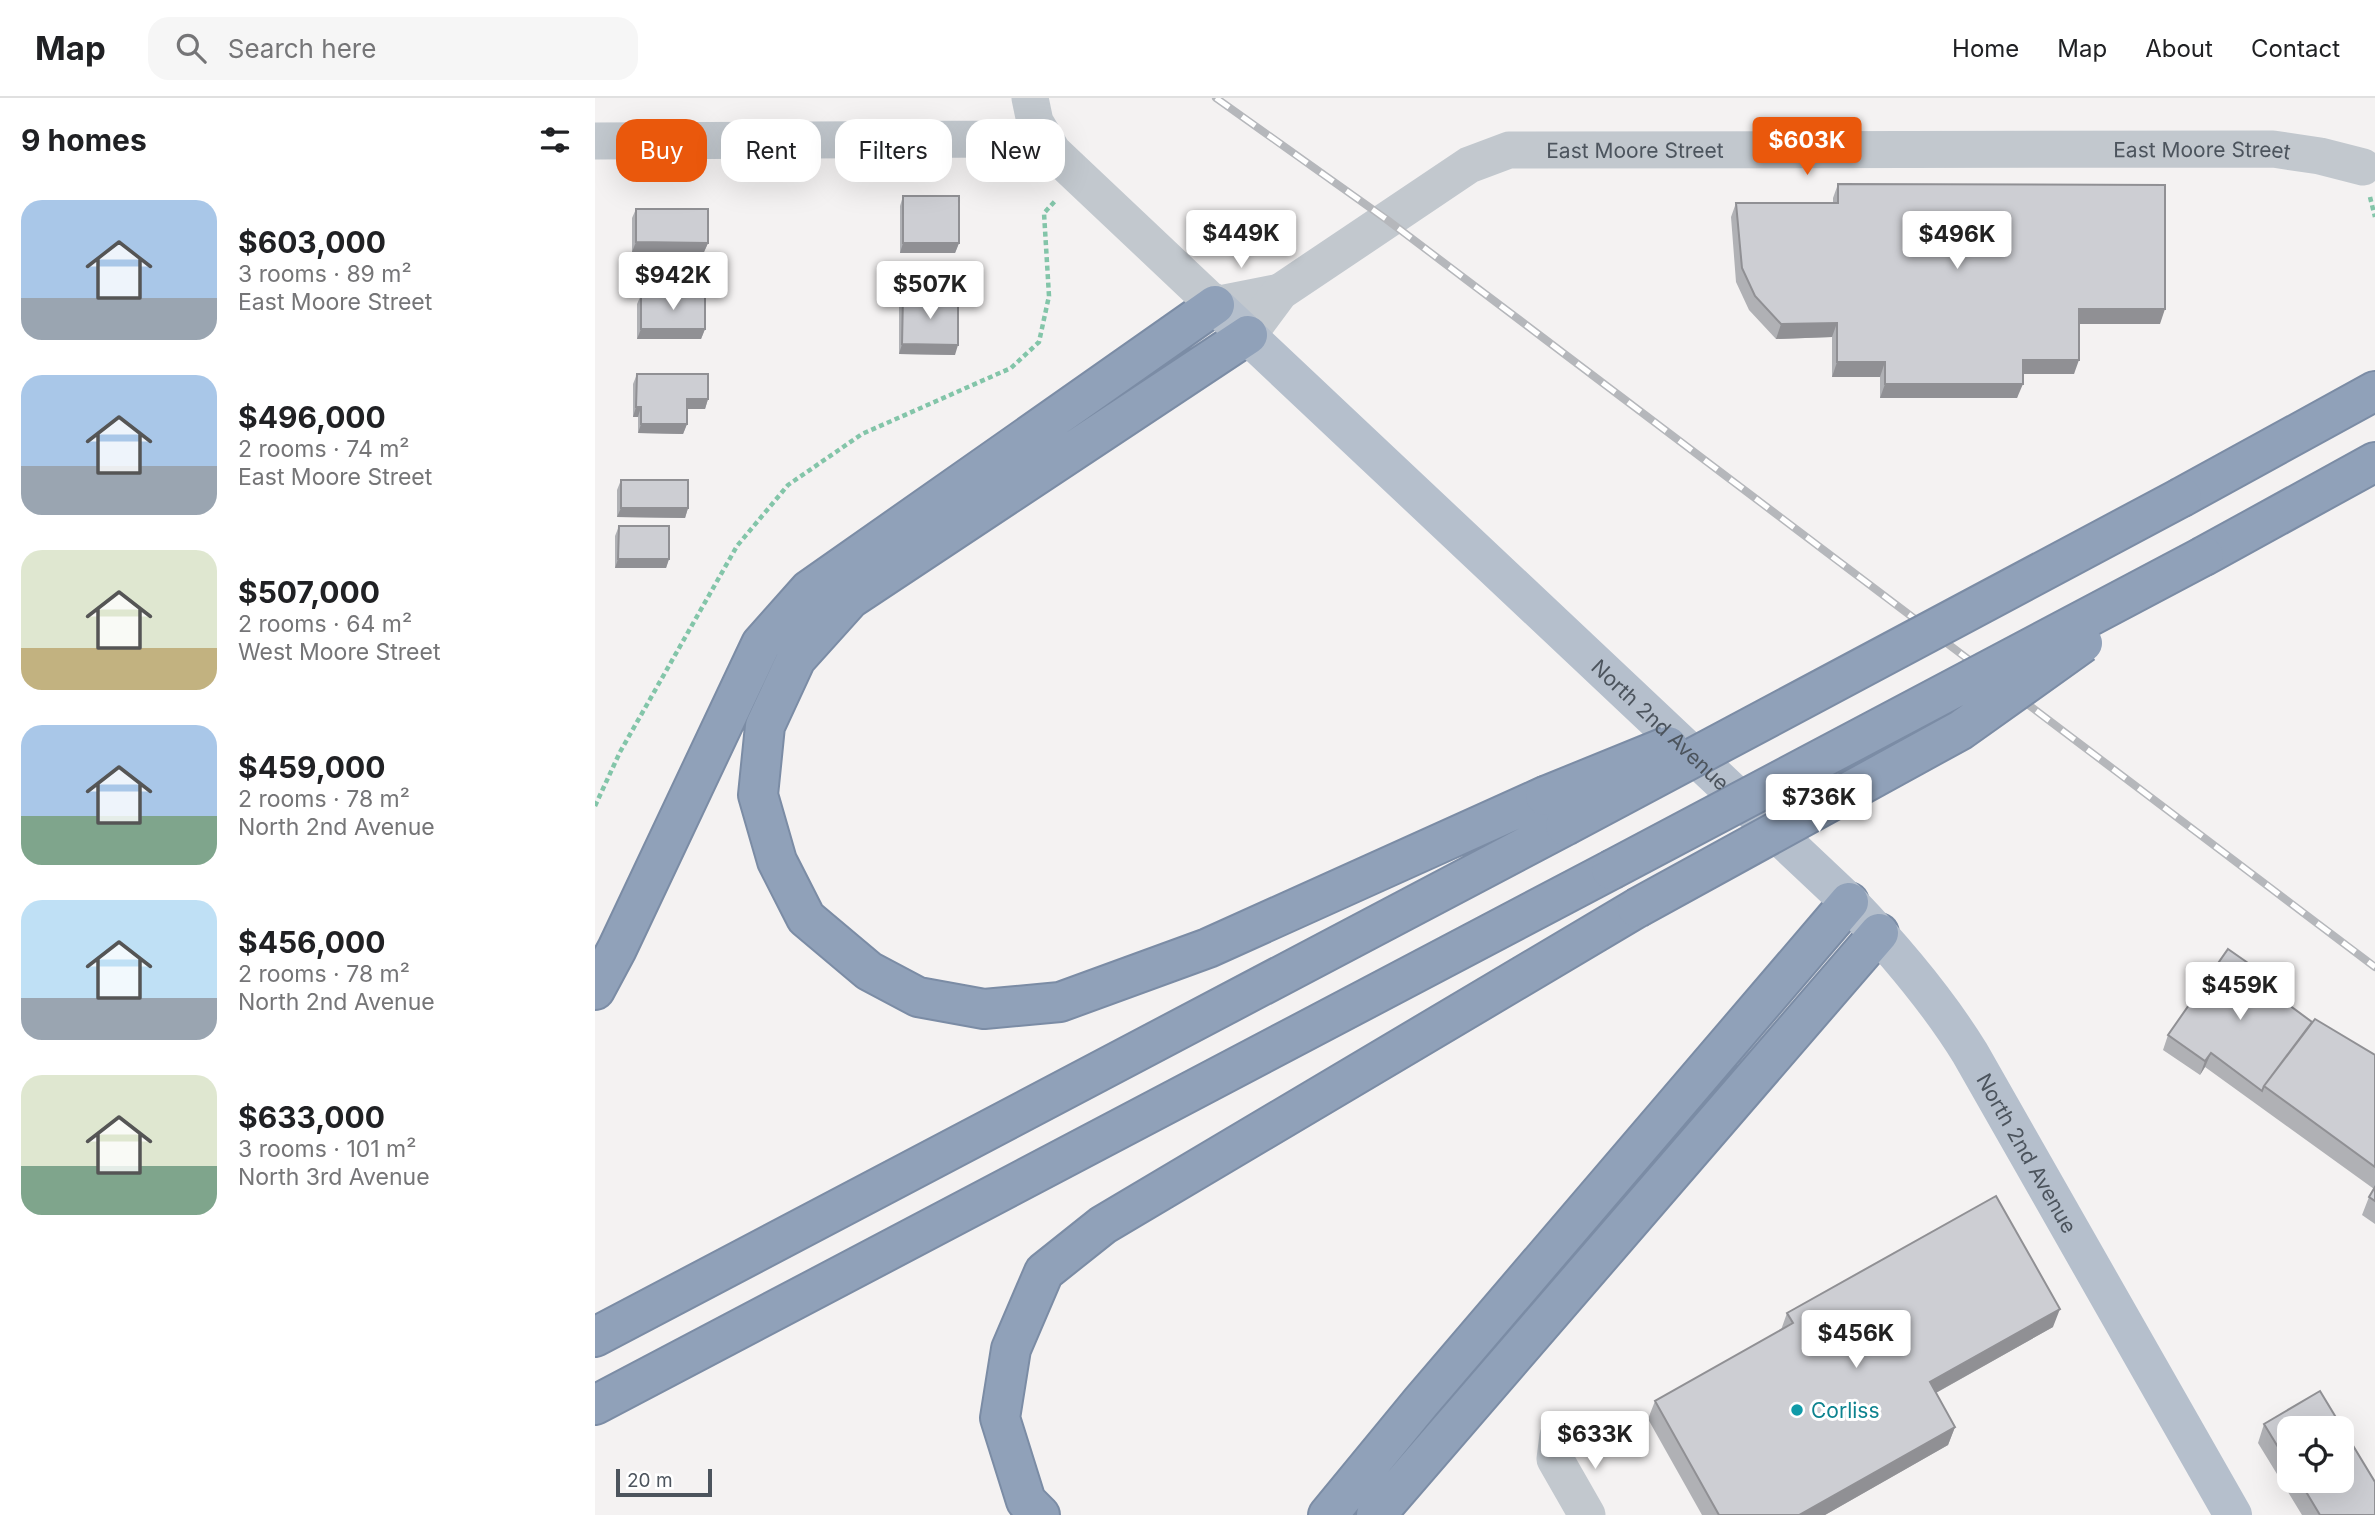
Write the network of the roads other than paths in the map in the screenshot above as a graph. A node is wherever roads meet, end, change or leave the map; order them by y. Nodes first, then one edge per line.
1 (1030, 98) edge
2 (1034, 119) edge
3 (966, 139) edge
4 (595, 141) edge
5 (1065, 164) edge
6 (2364, 167) dead end
7 (1280, 292) junction
8 (1215, 305) junction
9 (1248, 335) junction
10 (2375, 391) edge
11 (2375, 462) edge
12 (2204, 556) junction
13 (1555, 811) junction
14 (1849, 902) junction
15 (1879, 933) junction
16 (595, 990) edge
17 (595, 1337) edge
18 (595, 1405) edge
19 (1558, 1436) dead end
20 (1040, 1515) edge
21 (1328, 1515) edge
22 (1376, 1515) edge
23 (1587, 1515) edge
24 (2233, 1515) edge

1 - 2 street
3 - 4 street
5 - 8 street, North 2nd Avenue
6 - 7 street, East Moore Street
7 - 8 street, East Moore Street
7 - 9 street, East Moore Street
8 - 9 main road, North 2nd Avenue
8 - 16 highway
9 - 13 highway
9 - 14 main road, North 2nd Avenue
10 - 13 highway, bridge
11 - 12 highway
12 - 18 highway, bridge
12 - 20 highway, bridge
13 - 17 highway
14 - 15 main road, North 2nd Avenue
14 - 21 highway
15 - 22 highway
15 - 24 main road, North 2nd Avenue
19 - 23 street

